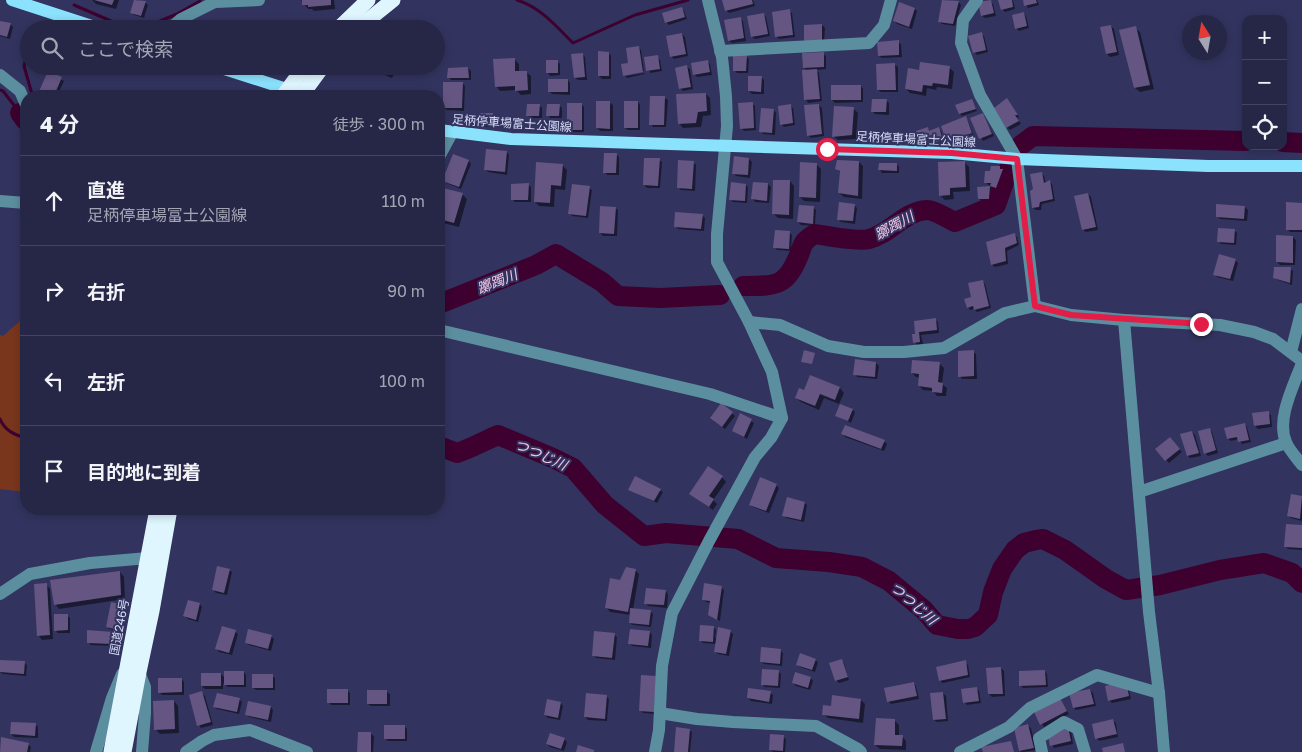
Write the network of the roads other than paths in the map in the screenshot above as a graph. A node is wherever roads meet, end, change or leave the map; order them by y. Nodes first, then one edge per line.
1 (12, 0) edge
2 (259, 0) edge
3 (368, 0) edge
4 (393, 0) edge
5 (891, 0) edge
6 (977, 0) edge
7 (215, 1) edge
8 (709, 1) edge
9 (73, 20) edge
10 (180, 20) edge
11 (347, 20) edge
12 (368, 20) edge
13 (720, 51) junction
14 (0, 75) edge
15 (240, 75) edge
16 (302, 75) edge
17 (314, 75) edge
18 (284, 90) edge
19 (297, 90) edge
20 (300, 90) edge
21 (20, 91) edge
22 (445, 131) edge
23 (452, 133) junction
24 (445, 146) edge
25 (724, 147) junction
26 (1017, 159) junction
27 (1302, 166) edge
28 (0, 201) edge
29 (20, 202) edge
30 (1035, 306) junction
31 (1302, 309) edge
32 (1124, 320) junction
33 (749, 322) junction
34 (445, 331) edge
35 (1291, 352) junction
36 (1302, 362) edge
37 (782, 418) junction
38 (1286, 443) junction
39 (1302, 465) edge
40 (1140, 492) junction
41 (156, 515) edge
42 (169, 515) edge
43 (148, 558) junction
44 (0, 594) edge
45 (128, 657) junction
46 (139, 672) junction
47 (1159, 693) junction
48 (660, 713) junction
49 (96, 752) edge
50 (111, 752) edge
51 (124, 752) edge
52 (142, 752) edge
53 (186, 752) edge
54 (306, 752) edge
55 (655, 752) edge
56 (861, 752) edge
57 (960, 752) edge
58 (1042, 752) edge
59 (1085, 752) edge
60 (1164, 752) edge

1 - 9 main road
2 - 7 street
3 - 11 highway
4 - 12 highway
5 - 13 street
6 - 26 street
7 - 10 street
8 - 13 street
13 - 25 street
14 - 21 street
15 - 18 main road
16 - 19 highway
17 - 20 highway
22 - 23 main road, 足柄停車場富士公園線
23 - 24 street
23 - 25 main road, 足柄停車場富士公園線
25 - 26 main road, 足柄停車場富士公園線
25 - 33 street
26 - 27 main road, 足柄停車場富士公園線
26 - 30 street
28 - 29 street
30 - 32 street
30 - 33 street
31 - 35 street
32 - 35 street
32 - 40 street
33 - 37 street
34 - 37 street
35 - 36 street
36 - 38 street
37 - 48 street
38 - 39 street
38 - 40 street
40 - 47 street
41 - 43 highway, 国道246号
42 - 46 highway
43 - 44 street
43 - 45 highway, 国道246号
45 - 49 street
45 - 50 highway, 国道246号
46 - 51 highway
46 - 52 street
47 - 57 street
47 - 60 street
48 - 55 street
48 - 56 street
53 - 54 street
58 - 59 street

